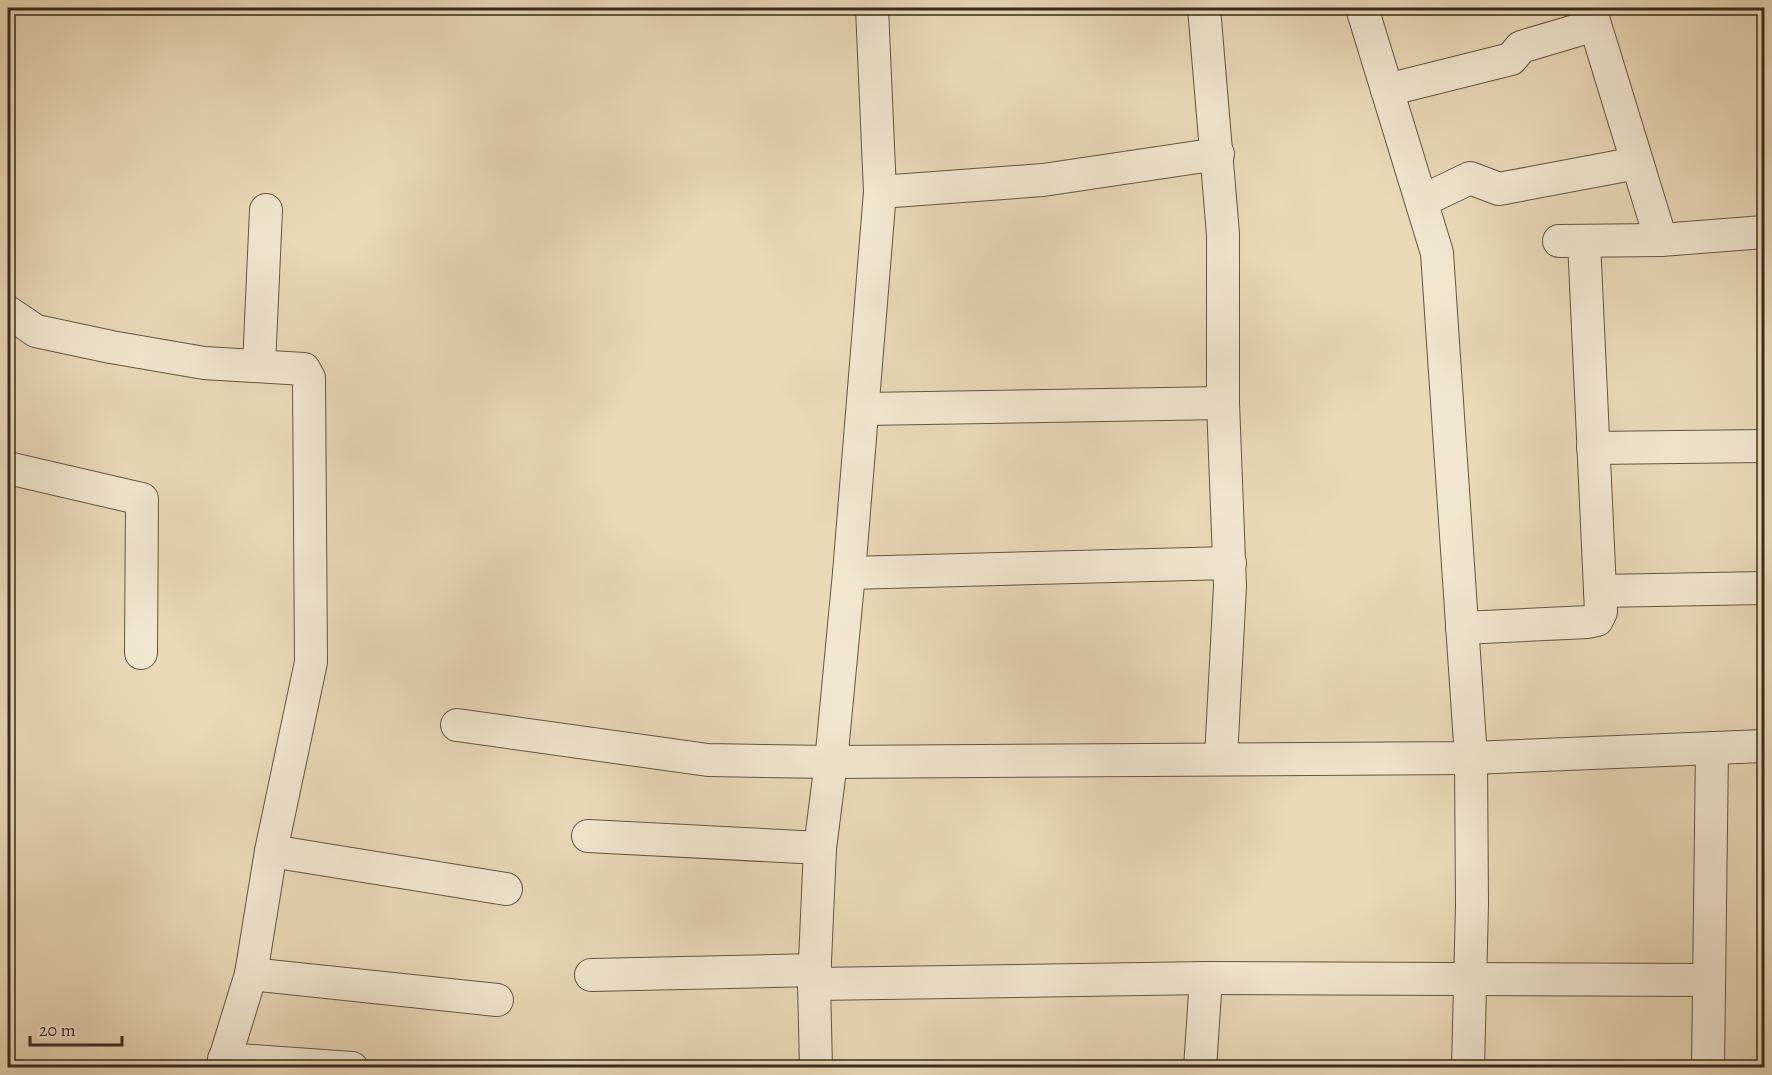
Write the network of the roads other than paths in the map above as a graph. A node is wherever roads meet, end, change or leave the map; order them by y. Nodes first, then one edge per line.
1 (872, 8) edge
2 (1204, 8) edge
3 (1362, 8) edge
4 (1593, 16) edge
5 (1388, 90) junction
6 (1218, 154) junction
7 (1637, 163) junction
8 (880, 192) junction
9 (1422, 201) junction
10 (266, 210) dead end
11 (1764, 232) edge
12 (1661, 240) junction
13 (8, 312) edge
14 (259, 366) junction
15 (1223, 403) junction
16 (864, 409) junction
17 (1764, 446) edge
18 (1593, 448) junction
19 (8, 468) edge
20 (1230, 563) junction
21 (849, 573) junction
22 (1764, 588) edge
23 (1600, 591) junction
24 (1462, 628) junction
25 (141, 652) dead end
26 (457, 725) dead end
27 (1764, 746) edge
28 (1713, 748) junction
29 (1221, 758) junction
30 (1471, 758) junction
31 (831, 762) junction
32 (588, 836) dead end
33 (820, 848) junction
34 (271, 851) junction
35 (506, 889) dead end
36 (251, 974) junction
37 (591, 975) dead end
38 (814, 977) junction
39 (1206, 978) junction
40 (1469, 979) junction
41 (1709, 980) junction
42 (496, 1000) dead end
43 (223, 1063) edge
44 (352, 1068) edge
45 (816, 1068) edge
46 (1200, 1068) edge
47 (1468, 1068) edge
48 (1708, 1068) edge

1 - 8 street
2 - 6 street
3 - 5 street
4 - 5 street
4 - 7 street
5 - 9 street
6 - 8 street
6 - 15 street
7 - 9 street
7 - 12 street
8 - 16 street
9 - 24 street
10 - 14 street
11 - 12 street
12 - 18 street
13 - 14 street
14 - 34 street
15 - 16 street
15 - 20 street
16 - 21 street
17 - 18 street
18 - 23 street
19 - 25 street
20 - 21 street
20 - 29 street
21 - 31 street
22 - 23 street
23 - 24 street
24 - 30 street
26 - 31 street
27 - 28 street
28 - 30 street
28 - 41 street
29 - 30 street
29 - 31 street
30 - 40 street
31 - 33 street
32 - 33 street
33 - 38 street
34 - 35 street
34 - 36 street
36 - 42 street
36 - 43 street
37 - 38 street
38 - 39 street
38 - 45 street
39 - 40 street
39 - 46 street
40 - 41 street
40 - 47 street
41 - 48 street
43 - 44 street

